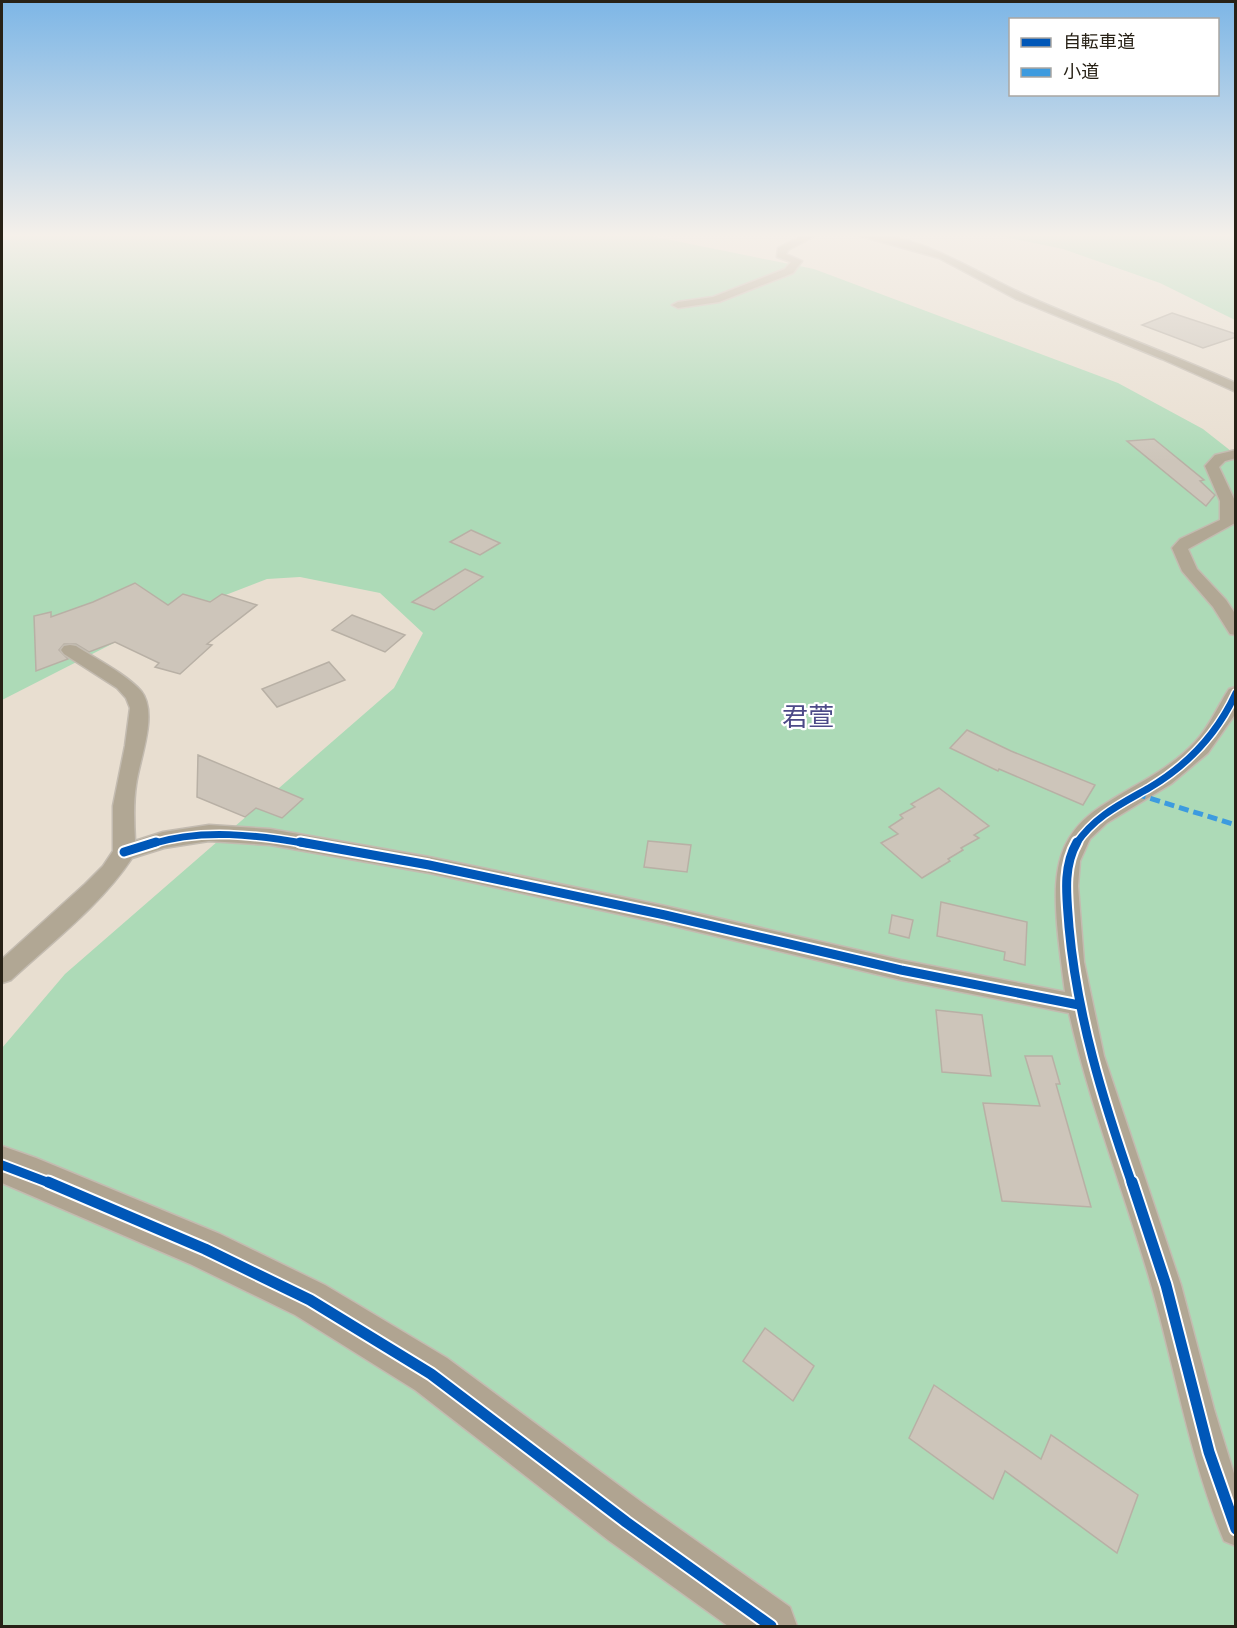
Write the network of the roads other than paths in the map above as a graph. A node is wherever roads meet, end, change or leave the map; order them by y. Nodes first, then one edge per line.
1 (1050, 309) edge
2 (1236, 388) edge
3 (1236, 454) edge
4 (1236, 630) edge
5 (70, 650) dead end
6 (1236, 693) edge
7 (124, 852) junction
8 (2, 973) edge
9 (1078, 1005) junction
10 (2, 1165) edge
11 (1236, 1529) edge
12 (771, 1626) edge

1 - 2 street
3 - 4 street
5 - 7 street
6 - 9 street
7 - 8 street
7 - 9 street
9 - 11 street
10 - 12 street

